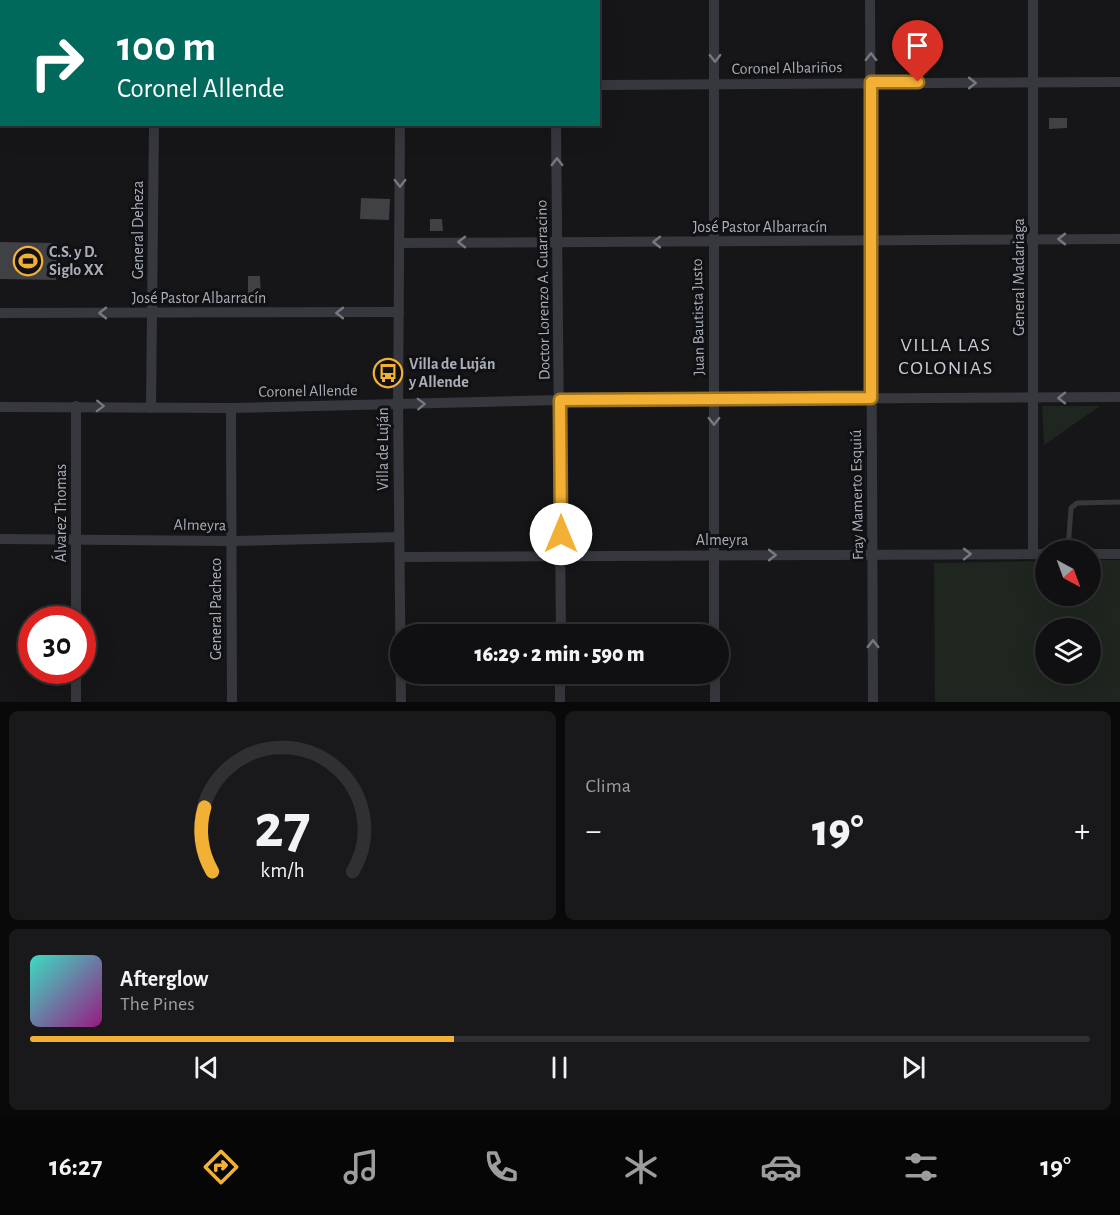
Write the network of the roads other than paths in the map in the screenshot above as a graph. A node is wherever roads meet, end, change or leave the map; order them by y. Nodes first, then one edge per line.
1 (714, 0) edge
2 (870, 0) edge
3 (1033, 0) edge
4 (871, 82) junction
5 (1120, 82) edge
6 (1034, 83) junction
7 (715, 84) junction
8 (600, 85) edge
9 (154, 126) edge
10 (400, 126) edge
11 (556, 126) edge
12 (1034, 239) junction
13 (1120, 239) edge
14 (557, 242) junction
15 (871, 242) junction
16 (400, 243) junction
17 (712, 243) junction
18 (399, 312) junction
19 (0, 313) edge
20 (153, 314) junction
21 (1120, 397) edge
22 (871, 398) junction
23 (1033, 398) junction
24 (714, 399) junction
25 (560, 400) junction
26 (398, 405) junction
27 (76, 406) junction
28 (0, 407) edge
29 (151, 408) junction
30 (231, 408) junction
31 (1120, 502) edge
32 (399, 537) junction
33 (0, 539) edge
34 (76, 539) junction
35 (1069, 540) edge
36 (231, 541) junction
37 (872, 554) junction
38 (1033, 554) joint
39 (1101, 554) edge
40 (1120, 554) edge
41 (714, 555) junction
42 (561, 556) junction
43 (399, 557) junction
44 (76, 606) edge
45 (561, 624) edge
46 (714, 624) edge
47 (76, 684) edge
48 (560, 684) edge
49 (714, 684) edge
50 (76, 702) edge
51 (232, 702) edge
52 (401, 702) edge
53 (560, 702) edge
54 (715, 702) edge
55 (873, 702) edge

1 -> 7 street, Juan Bautista Justo
4 -> 2 street, Fray Mamerto Esquiú
3 - 6 street, General Madariaga
4 -> 6 street, Coronel Albariños
4 - 7 street, Coronel Albariños
4 - 15 street, Fray Mamerto Esquiú
5 - 6 street, Coronel Albariños
6 - 12 street, General Madariaga
7 - 8 street, Coronel Albariños
7 - 17 street, Juan Bautista Justo
9 - 20 street, General Deheza
10 -> 16 street, Villa de Luján
14 -> 11 street, Doctor Lorenzo A. Guarracino
13 -> 12 street, José Pastor Albarracín
12 - 15 street, José Pastor Albarracín
12 - 23 street, General Madariaga
14 -> 16 street, José Pastor Albarracín
17 -> 14 street, José Pastor Albarracín
14 - 25 street, Doctor Lorenzo A. Guarracino
15 - 17 street, José Pastor Albarracín
15 - 22 street, Fray Mamerto Esquiú
16 - 18 street, Villa de Luján
17 - 24 street, Juan Bautista Justo
18 -> 20 street, José Pastor Albarracín
18 - 26 street, Villa de Luján
20 -> 19 street, José Pastor Albarracín
20 - 29 street, General Deheza
21 -> 23 street, Coronel Allende
22 - 23 street, Coronel Allende
22 - 24 street, Coronel Allende
22 - 37 street, Fray Mamerto Esquiú
23 - 38 street, General Madariaga
24 - 25 street, Coronel Allende
24 -> 41 street, Juan Bautista Justo
26 -> 25 street, Coronel Allende
25 - 42 street, Doctor Lorenzo A. Guarracino
26 - 30 street, Coronel Allende
26 - 32 street, Villa de Luján
27 - 28 street, Coronel Allende
27 -> 29 street, Coronel Allende
27 - 34 street, Álvarez Thomas
29 - 30 street, Coronel Allende
30 - 36 street, General Pacheco
31 - 35 lane
32 - 36 street, Almeyra
32 - 43 street, Villa de Luján
33 - 34 street, Almeyra
34 - 36 street, Almeyra
34 - 44 street, Álvarez Thomas
36 - 51 street, General Pacheco
37 -> 38 street, Almeyra
41 -> 37 street, Almeyra
55 -> 37 street, Fray Mamerto Esquiú
39 - 40 street
41 - 42 street, Almeyra
41 - 46 street, Juan Bautista Justo
42 - 43 street, Almeyra
42 - 45 street, Doctor Lorenzo A. Guarracino
43 - 52 street, Villa de Luján
47 - 50 street
48 - 53 street
49 - 54 street

